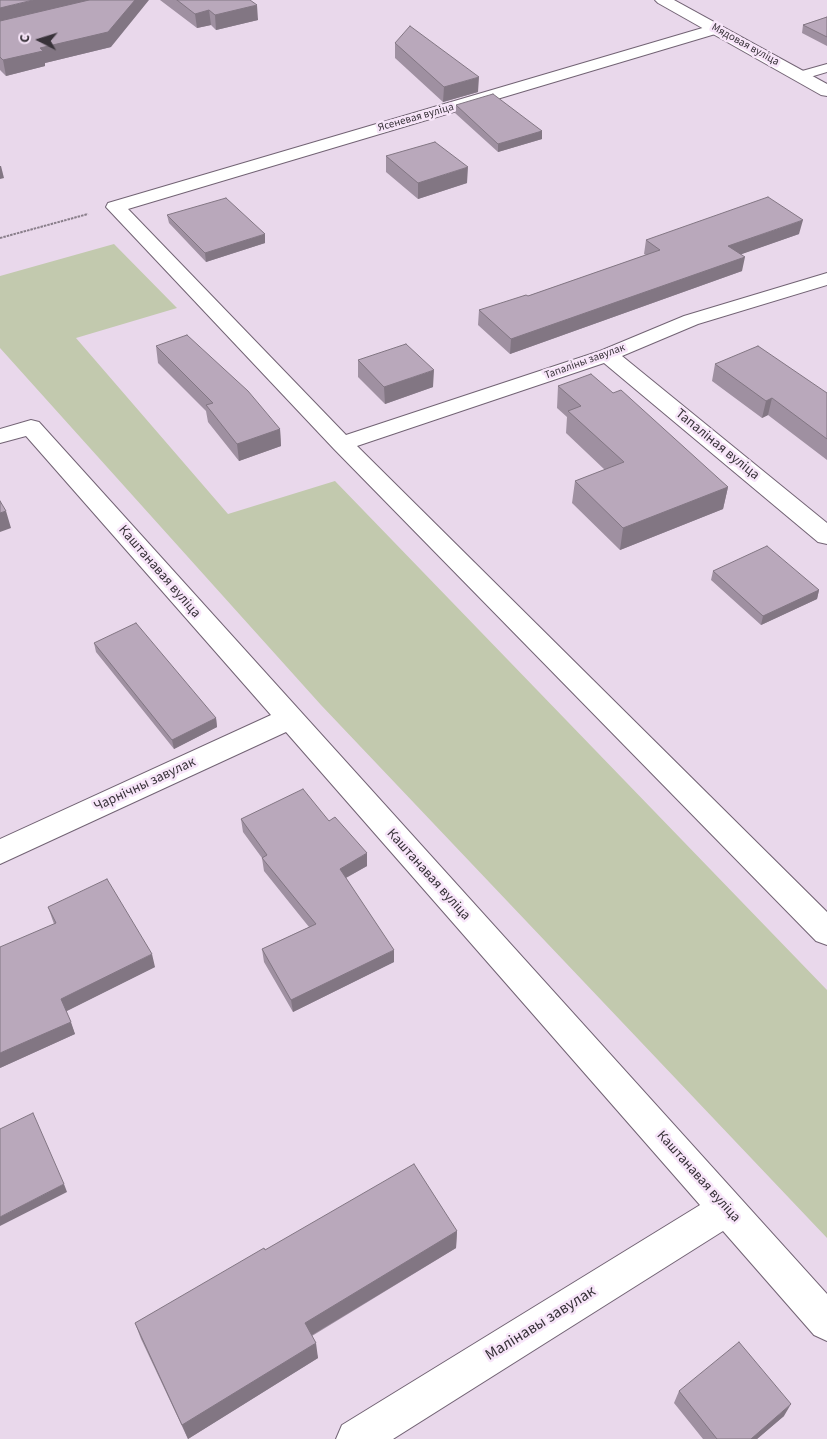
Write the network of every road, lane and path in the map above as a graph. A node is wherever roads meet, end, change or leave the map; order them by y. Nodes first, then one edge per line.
1 (663, 0) edge
2 (716, 29) junction
3 (827, 68) edge
4 (800, 76) junction
5 (827, 91) edge
6 (115, 207) junction
7 (0, 238) edge
8 (827, 279) edge
9 (607, 355) junction
10 (0, 436) edge
11 (342, 444) junction
12 (827, 536) edge
13 (289, 719) junction
14 (0, 852) edge
15 (827, 932) edge
16 (726, 1209) junction
17 (827, 1322) edge
18 (356, 1439) edge

1 - 2 street, Мядовая вуліца
2 - 4 street, Мядовая вуліца
2 - 6 street, Ясеневая вуліца
3 - 4 lane
4 - 5 street, Мядовая вуліца
6 - 7 path
6 - 11 street
8 - 9 street, Тапаліны завулак
9 - 11 street, Тапаліны завулак
9 - 12 street, Тапаліная вуліца
10 - 13 street, Каштанавая вуліца
11 - 15 street
13 - 14 street, Чарнічны завулак
13 - 16 street, Каштанавая вуліца
16 - 17 street, Каштанавая вуліца
16 - 18 street, Малінавы завулак

